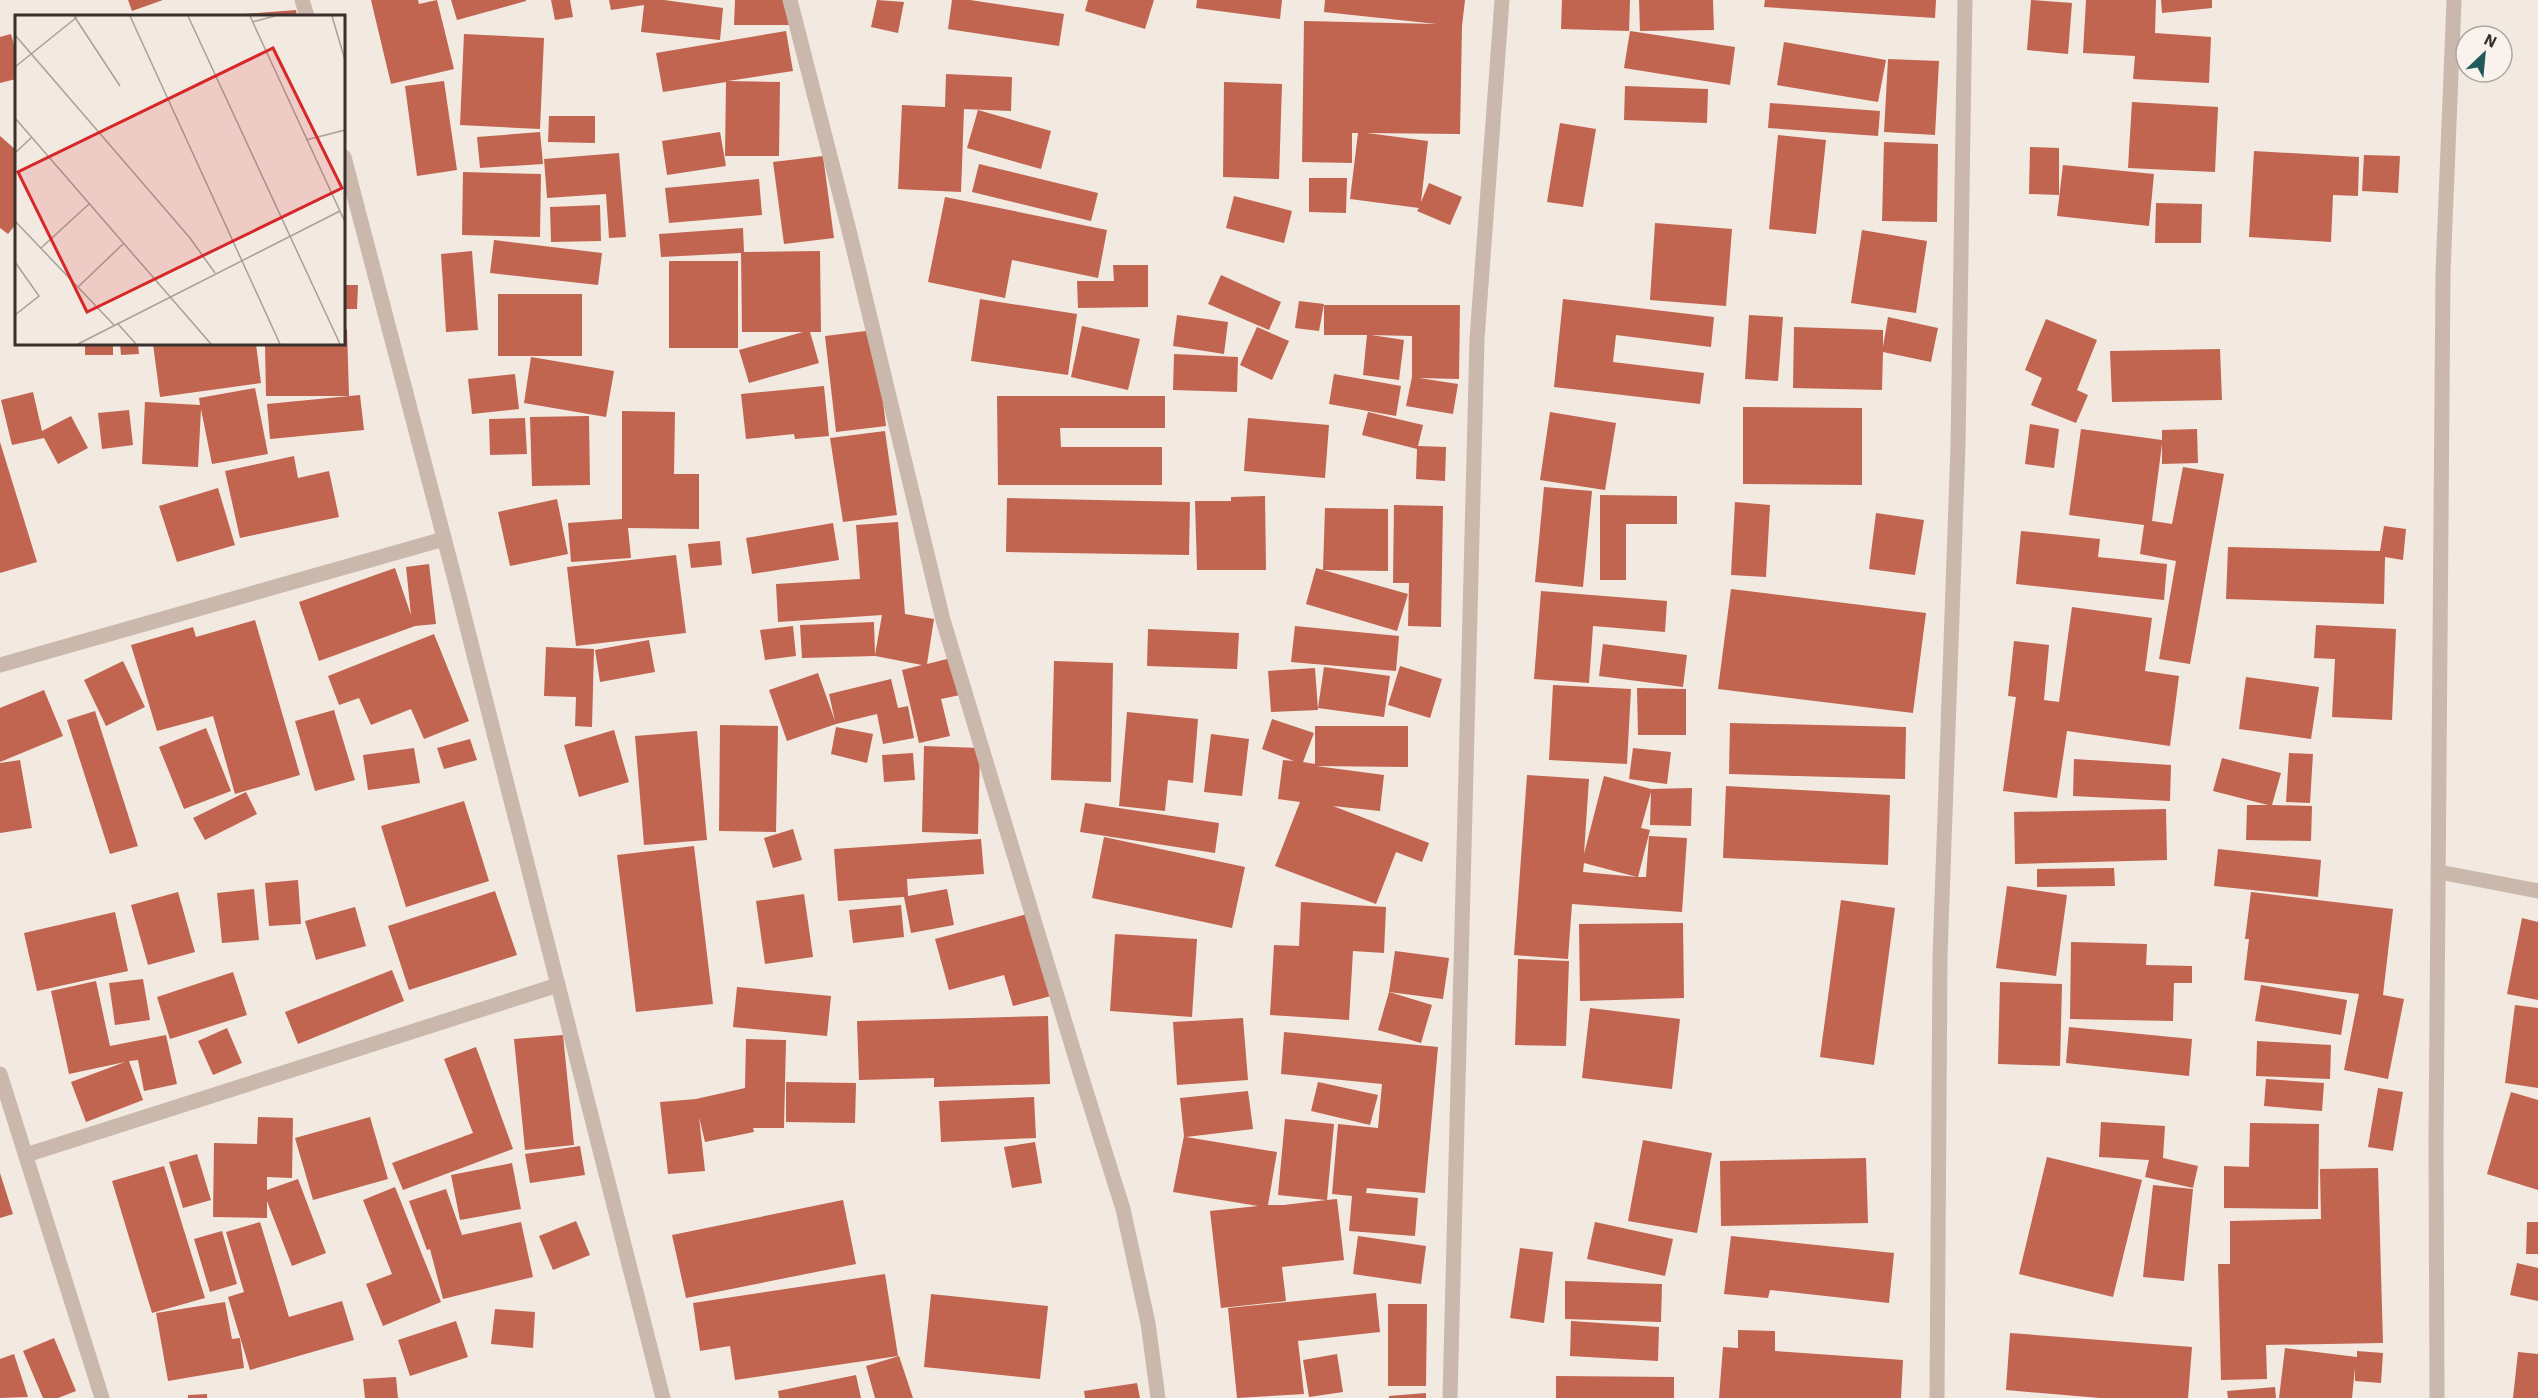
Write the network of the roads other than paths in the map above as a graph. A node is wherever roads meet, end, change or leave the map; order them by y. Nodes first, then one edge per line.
1 (302, 0) edge
2 (790, 0) edge
3 (1502, 0) edge
4 (1965, 0) edge
5 (2454, 0) edge
6 (306, 15) edge
7 (345, 161) edge
8 (444, 539) junction
9 (0, 665) edge
10 (2439, 872) junction
11 (2538, 891) edge
12 (558, 985) junction
13 (0, 1074) edge
14 (27, 1155) junction
15 (102, 1398) edge
16 (663, 1398) edge
17 (1158, 1398) edge
18 (1450, 1398) edge
19 (1937, 1398) edge
20 (2437, 1398) edge

1 - 6 street
2 - 17 street
3 - 18 street
4 - 19 street
5 - 10 street
7 - 8 street
8 - 9 street
8 - 12 street
10 - 11 street
10 - 20 street
12 - 14 street
12 - 16 street
13 - 14 street
14 - 15 street

